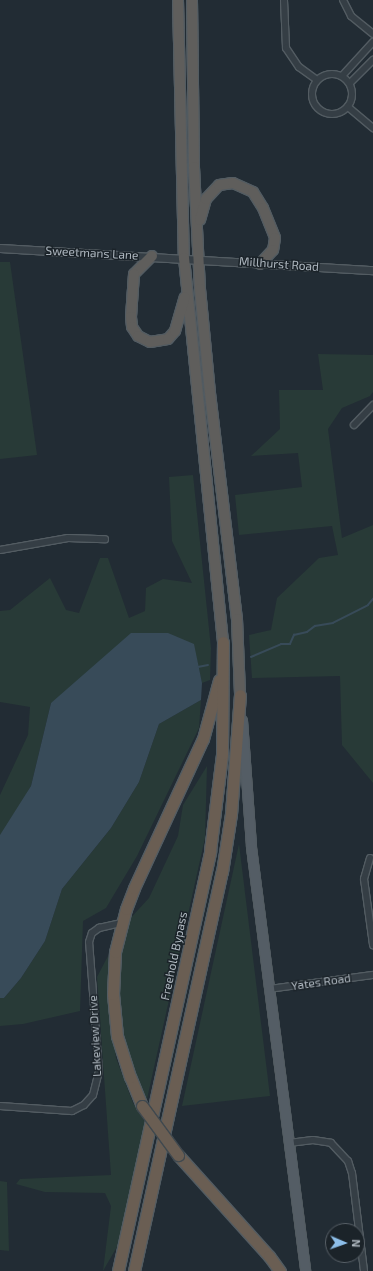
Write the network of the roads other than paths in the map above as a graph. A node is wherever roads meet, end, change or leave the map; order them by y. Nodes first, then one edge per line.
1 (178, 0) edge
2 (192, 0) edge
3 (284, 0) edge
4 (343, 0) edge
5 (373, 34) edge
6 (373, 42) edge
7 (373, 55) edge
8 (355, 60) junction
9 (373, 60) edge
10 (363, 67) junction
11 (342, 76) junction
12 (317, 80) junction
13 (350, 83) junction
14 (348, 107) junction
15 (373, 128) edge
16 (197, 234) junction
17 (0, 248) edge
18 (152, 256) junction
19 (184, 258) junction
20 (198, 259) junction
21 (260, 264) junction
22 (373, 270) edge
23 (187, 290) junction
24 (373, 405) edge
25 (354, 425) dead end
26 (105, 539) dead end
27 (0, 550) edge
28 (223, 642) junction
29 (240, 695) junction
30 (370, 858) dead end
31 (122, 923) junction
32 (373, 945) edge
33 (373, 975) edge
34 (269, 989) junction
35 (0, 1106) edge
36 (289, 1143) junction
37 (118, 1271) edge
38 (134, 1271) edge
39 (280, 1271) edge
40 (305, 1271) edge
41 (364, 1271) edge

1 - 19 highway
2 - 16 highway
3 - 12 street
4 - 5 street
6 - 8 street
7 - 10 street
8 - 10 street
8 - 11 street
9 - 10 street
10 - 13 street
11 - 12 street
11 - 13 street
12 - 14 street
13 - 14 street
14 - 15 street
16 - 20 highway
16 - 21 highway
17 - 18 street, Sweetmans Lane
18 - 19 street, Sweetmans Lane
18 - 23 highway
19 - 20 street, Millhurst Road
19 - 23 highway
20 - 21 street, Millhurst Road
20 - 29 highway
21 - 22 street, Millhurst Road
23 - 28 highway
24 - 25 street
26 - 27 street
28 - 31 highway
28 - 37 highway, Freehold Bypass
29 - 34 main road
29 - 38 highway
30 - 32 street
31 - 35 street, Lakeview Drive
31 - 39 highway, bridge
33 - 34 street, Yates Road
34 - 36 main road
36 - 40 main road
36 - 41 street

